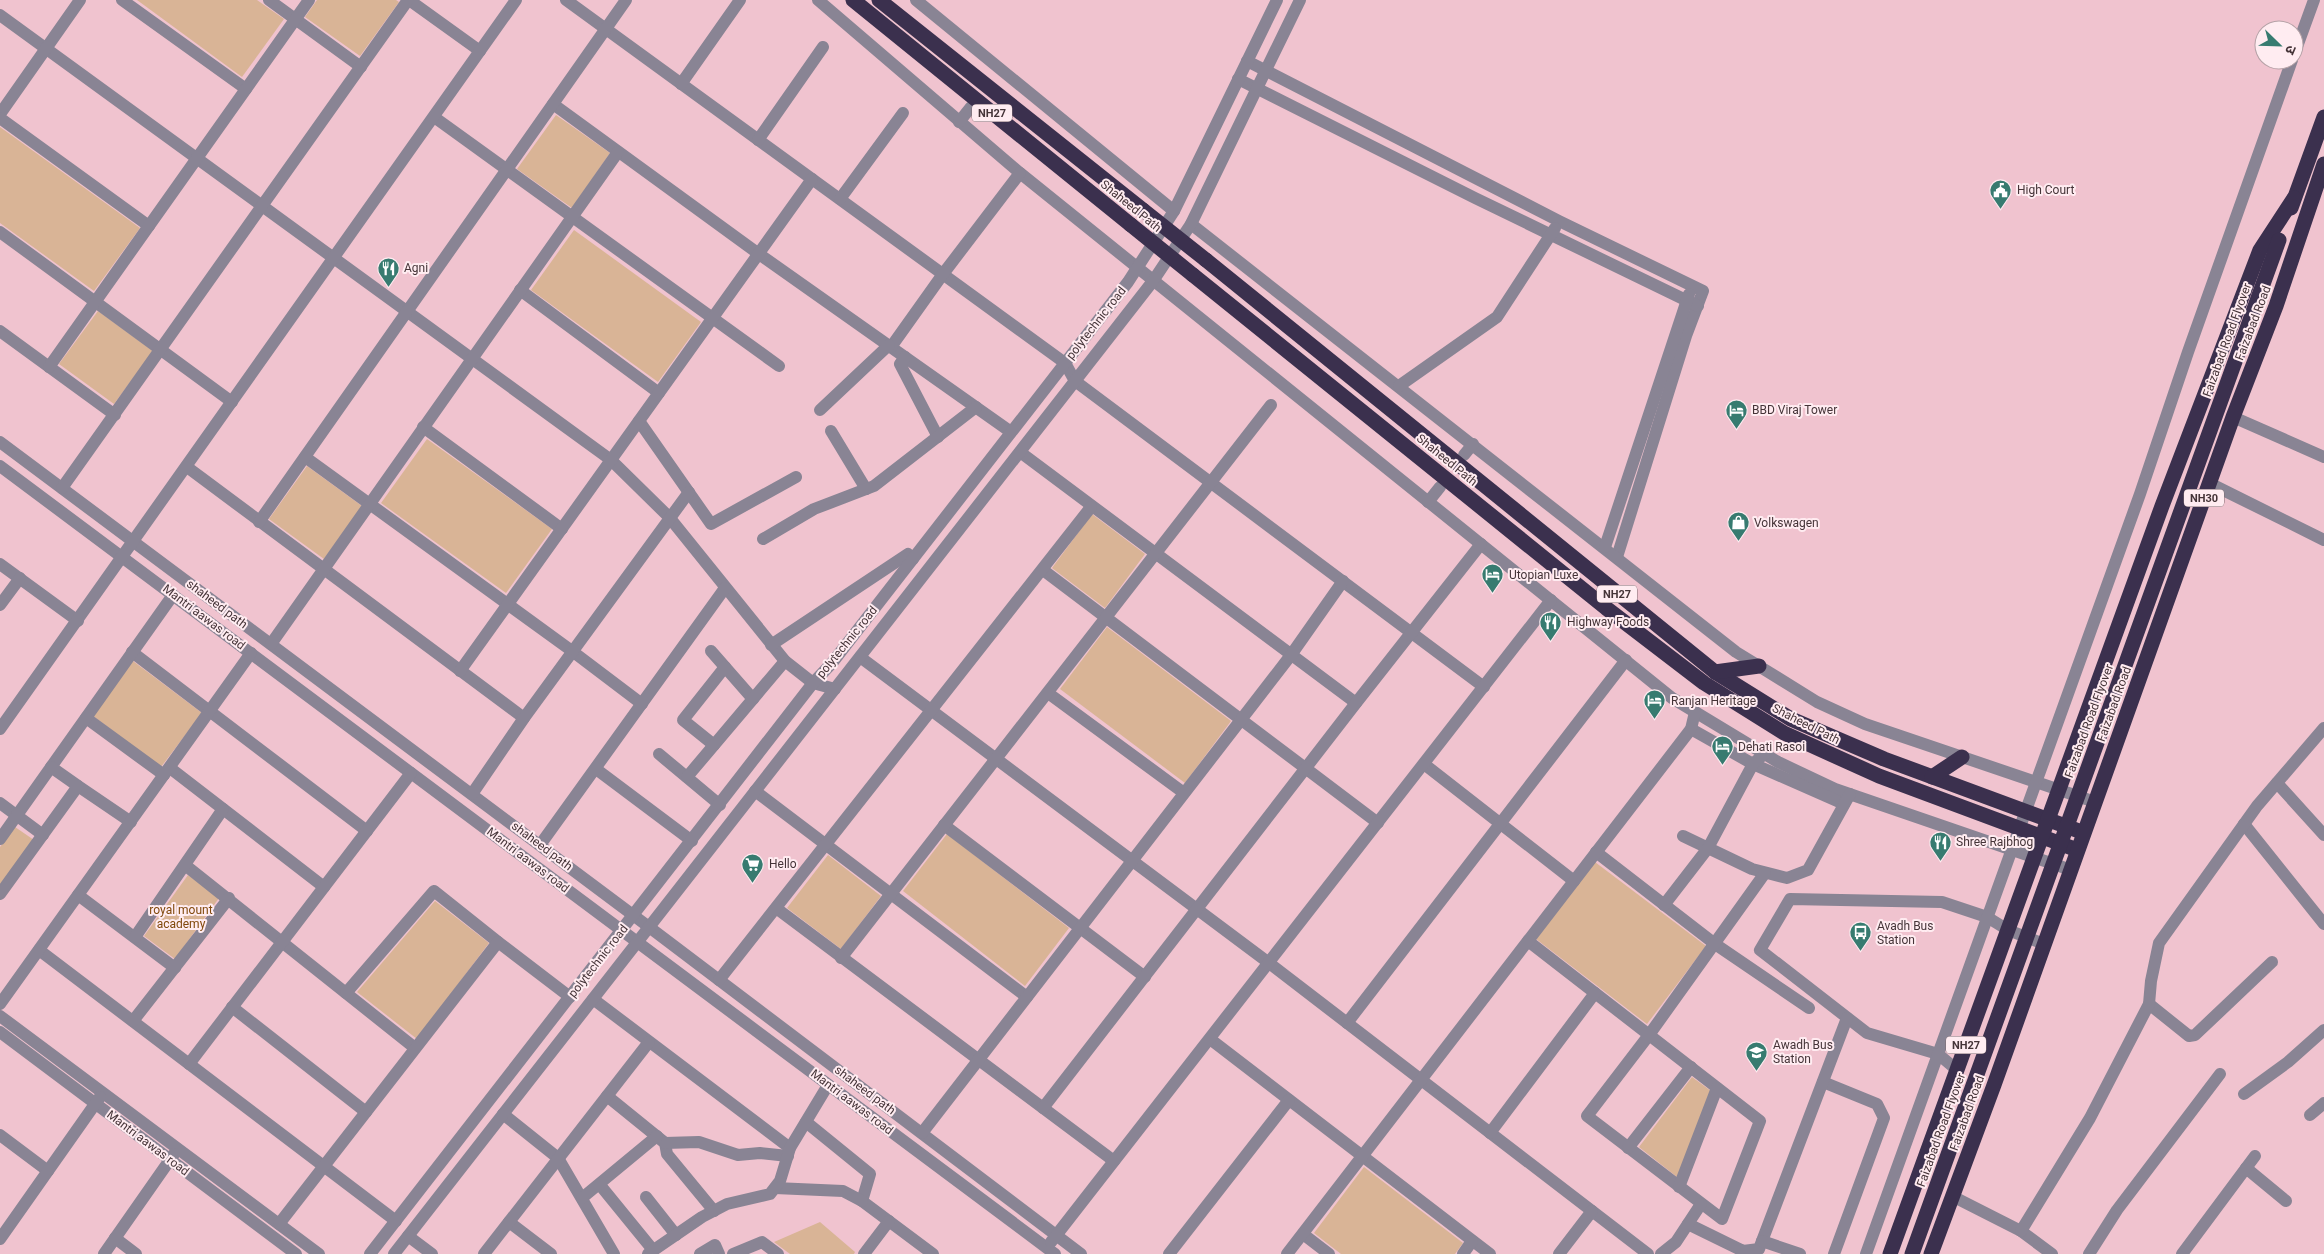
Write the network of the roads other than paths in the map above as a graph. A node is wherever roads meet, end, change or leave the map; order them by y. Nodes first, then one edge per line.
1 (80, 0) edge
2 (122, 0) edge
3 (269, 0) edge
4 (309, 0) edge
5 (408, 0) edge
6 (516, 0) edge
7 (566, 0) edge
8 (626, 0) edge
9 (740, 0) edge
10 (809, 0) edge
11 (818, 0) edge
12 (853, 0) edge
13 (880, 0) edge
14 (916, 0) edge
15 (1276, 0) edge
16 (1300, 0) edge
17 (2314, 0) edge
18 (831, 13) junction
19 (0, 15) edge
20 (295, 19) junction
21 (2304, 28) edge
22 (605, 29) junction
23 (823, 46) dead end
24 (47, 49) junction
25 (480, 51) junction
26 (1247, 61) junction
27 (361, 67) junction
28 (1266, 70) junction
29 (2288, 70) edge
30 (1238, 79) junction
31 (681, 84) junction
32 (1257, 87) junction
33 (246, 89) junction
34 (553, 104) junction
35 (971, 107) dead end
36 (903, 113) dead end
37 (0, 116) edge
38 (434, 117) junction
39 (2324, 117) edge
40 (959, 122) junction
41 (758, 140) junction
42 (618, 152) junction
43 (196, 158) junction
44 (2324, 164) edge
45 (506, 170) junction
46 (1020, 173) junction
47 (812, 179) junction
48 (2294, 198) junction
49 (840, 199) junction
50 (263, 206) junction
51 (1174, 211) junction
52 (572, 218) junction
53 (1559, 221) junction
54 (1190, 224) junction
55 (148, 226) junction
56 (0, 232) edge
57 (1552, 235) junction
58 (759, 254) junction
59 (335, 258) junction
60 (1137, 268) junction
61 (943, 274) junction
62 (1153, 281) junction
63 (520, 290) junction
64 (96, 302) junction
65 (1692, 303) junction
66 (408, 311) junction
67 (712, 320) junction
68 (0, 332) edge
69 (890, 346) junction
70 (161, 350) junction
71 (905, 357) junction
72 (472, 358) junction
73 (1065, 363) junction
74 (779, 366) dead end
75 (49, 368) junction
76 (1075, 381) junction
77 (1399, 386) junction
78 (659, 393) junction
79 (232, 402) junction
80 (1271, 406) dead end
81 (976, 408) junction
82 (820, 410) dead end
83 (115, 415) junction
84 (2233, 417) junction
85 (639, 421) junction
86 (423, 427) junction
87 (832, 431) dead end
88 (1011, 432) junction
89 (938, 437) junction
90 (0, 442) edge
91 (1473, 444) junction
92 (1020, 452) junction
93 (1464, 455) dead end
94 (305, 457) junction
95 (2324, 457) edge
96 (611, 460) junction
97 (0, 466) edge
98 (187, 467) junction
99 (796, 477) dead end
100 (1211, 483) junction
101 (2210, 483) junction
102 (1440, 487) dead end
103 (62, 488) junction
104 (866, 489) junction
105 (689, 492) junction
106 (1428, 502) junction
107 (370, 504) junction
108 (1091, 507) junction
109 (669, 517) junction
110 (258, 522) junction
111 (562, 529) junction
112 (763, 539) dead end
113 (2324, 540) edge
114 (134, 542) junction
115 (1481, 544) junction
116 (1604, 547) junction
117 (1155, 555) junction
118 (123, 558) junction
119 (1617, 558) junction
120 (913, 559) junction
121 (0, 564) edge
122 (323, 570) junction
123 (1042, 570) junction
124 (20, 578) junction
125 (1344, 581) junction
126 (726, 588) junction
127 (173, 595) junction
128 (1551, 600) junction
129 (508, 604) junction
130 (0, 605) edge
131 (1106, 618) junction
132 (78, 621) junction
133 (1412, 632) junction
134 (271, 644) junction
135 (771, 645) junction
136 (572, 651) junction
137 (711, 651) dead end
138 (132, 652) junction
139 (252, 653) junction
140 (1291, 655) junction
141 (860, 657) junction
142 (1626, 660) junction
143 (784, 661) junction
144 (1758, 666) junction
145 (725, 667) junction
146 (460, 671) junction
147 (1715, 672) junction
148 (814, 683) junction
149 (1484, 687) junction
150 (835, 689) junction
151 (1048, 693) junction
152 (753, 699) junction
153 (1356, 703) junction
154 (642, 704) junction
155 (210, 711) junction
156 (933, 711) junction
157 (1695, 712) junction
158 (86, 718) junction
159 (524, 718) junction
160 (1241, 719) junction
161 (2324, 728) edge
162 (0, 729) edge
163 (1691, 729) junction
164 (1736, 737) junction
165 (1711, 740) junction
166 (714, 745) junction
167 (659, 754) dead end
168 (1764, 754) junction
169 (1962, 757) junction
170 (996, 758) junction
171 (1424, 764) junction
172 (1753, 764) junction
173 (51, 767) junction
174 (1306, 768) junction
175 (596, 769) junction
176 (167, 771) junction
177 (412, 773) junction
178 (1932, 776) junction
179 (687, 777) junction
180 (2035, 782) junction
181 (2277, 783) junction
182 (78, 786) junction
183 (2059, 790) junction
184 (756, 791) junction
185 (1184, 792) junction
186 (472, 794) junction
187 (1847, 799) junction
188 (2096, 802) junction
189 (0, 803) edge
190 (720, 805) junction
191 (223, 809) junction
192 (2024, 810) junction
193 (17, 815) junction
194 (2048, 819) junction
195 (130, 822) junction
196 (1378, 822) junction
197 (1500, 823) junction
198 (2244, 824) junction
199 (944, 825) junction
200 (2018, 828) junction
201 (367, 831) junction
202 (2084, 833) junction
203 (43, 835) junction
204 (2324, 835) edge
205 (1683, 836) dead end
206 (2042, 837) junction
207 (0, 839) edge
208 (692, 841) junction
209 (826, 844) junction
210 (540, 845) junction
211 (1708, 848) junction
212 (2011, 850) junction
213 (2078, 850) junction
214 (1596, 852) junction
215 (2034, 858) junction
216 (1132, 860) junction
217 (185, 864) junction
218 (2071, 870) junction
219 (1765, 873) junction
220 (1574, 880) junction
221 (324, 887) junction
222 (0, 894) edge
223 (891, 894) junction
224 (78, 895) junction
225 (228, 898) junction
226 (1664, 905) junction
227 (776, 908) junction
228 (1198, 909) junction
229 (634, 915) junction
230 (1987, 917) junction
231 (2324, 924) edge
232 (649, 927) junction
233 (1080, 927) junction
234 (622, 930) junction
235 (2008, 930) junction
236 (135, 937) junction
237 (1528, 941) junction
238 (282, 942) junction
239 (498, 942) junction
240 (638, 942) junction
241 (1714, 944) junction
242 (2044, 944) junction
243 (39, 950) junction
244 (840, 958) junction
245 (2272, 962) dead end
246 (1269, 963) junction
247 (175, 968) junction
248 (1145, 977) junction
249 (719, 980) junction
250 (346, 993) junction
251 (1595, 993) junction
252 (1027, 996) junction
253 (570, 997) junction
254 (593, 999) junction
255 (0, 1004) edge
256 (2149, 1004) junction
257 (232, 1008) junction
258 (1809, 1008) dead end
259 (0, 1016) edge
260 (1847, 1018) junction
261 (133, 1021) junction
262 (1347, 1023) junction
263 (2324, 1030) edge
264 (0, 1032) edge
265 (1650, 1035) junction
266 (1210, 1039) junction
267 (649, 1042) junction
268 (415, 1048) junction
269 (1938, 1054) junction
270 (978, 1061) junction
271 (190, 1064) junction
272 (1691, 1067) junction
273 (1957, 1070) junction
274 (2220, 1074) dead end
275 (1421, 1080) junction
276 (1823, 1082) junction
277 (828, 1084) junction
278 (1717, 1088) junction
279 (2244, 1094) dead end
280 (606, 1096) junction
281 (100, 1098) junction
282 (1288, 1100) junction
283 (2324, 1103) edge
284 (1043, 1108) junction
285 (366, 1112) junction
286 (503, 1114) junction
287 (2310, 1114) dead end
288 (806, 1122) junction
289 (922, 1133) junction
290 (1490, 1133) junction
291 (0, 1135) edge
292 (661, 1140) junction
293 (1628, 1148) junction
294 (179, 1150) junction
295 (789, 1152) junction
296 (1362, 1156) junction
297 (2255, 1156) dead end
298 (169, 1158) junction
299 (558, 1158) junction
300 (1114, 1161) junction
301 (324, 1166) junction
302 (2246, 1168) junction
303 (48, 1171) junction
304 (600, 1185) junction
305 (1679, 1187) junction
306 (775, 1188) junction
307 (1952, 1196) junction
308 (646, 1197) dead end
309 (582, 1198) junction
310 (862, 1201) junction
311 (2286, 1201) dead end
312 (1701, 1204) junction
313 (714, 1211) junction
314 (1592, 1211) junction
315 (396, 1221) junction
316 (889, 1221) junction
317 (509, 1222) junction
318 (279, 1224) junction
319 (1688, 1224) junction
320 (2022, 1230) junction
321 (1303, 1234) junction
322 (676, 1235) junction
323 (408, 1236) junction
324 (1056, 1236) junction
325 (114, 1238) junction
326 (0, 1239) edge
327 (1472, 1241) junction
328 (1762, 1241) junction
329 (651, 1252) edge
330 (1048, 1252) edge
331 (104, 1254) edge
332 (136, 1254) edge
333 (296, 1254) edge
334 (319, 1254) edge
335 (370, 1254) edge
336 (394, 1254) edge
337 (432, 1254) edge
338 (484, 1254) edge
339 (551, 1254) edge
340 (614, 1254) edge
341 (700, 1254) edge
342 (719, 1254) edge
343 (734, 1254) edge
344 (778, 1254) edge
345 (864, 1254) edge
346 (933, 1254) edge
347 (1081, 1254) edge
348 (1169, 1254) edge
349 (1288, 1254) edge
350 (1329, 1254) edge
351 (1463, 1254) edge
352 (1490, 1254) edge
353 (1559, 1254) edge
354 (1648, 1254) edge
355 (1661, 1254) edge
356 (1800, 1254) edge
357 (1834, 1254) edge
358 (1866, 1254) edge
359 (1890, 1254) edge
360 (1912, 1254) edge
361 (1931, 1254) edge
362 (2052, 1254) edge
363 (2089, 1254) edge
364 (2182, 1254) edge

1 - 24 street
2 - 33 street
3 - 20 street
4 - 20 street
5 - 25 street
5 - 27 street
6 - 25 street
7 - 22 street
8 - 22 street
9 - 31 street
10 - 18 street
11 - 18 street
12 - 200 highway, Shaheed Path / NH27, bridge
13 - 147 highway, Shaheed Path / NH27, bridge
14 - 51 street
15 - 26 street, polytechnic road
16 - 28 street
17 - 21 street
18 - 40 street
19 - 24 street
20 - 27 street
20 - 33 street
22 - 31 street
22 - 34 street
23 - 41 street
24 - 37 street
24 - 43 street
25 - 38 street
26 - 28 street
26 - 30 street, polytechnic road
27 - 50 street
28 - 32 street
28 - 53 street
29 - 180 street
30 - 32 street
30 - 51 street, polytechnic road
31 - 41 street
32 - 54 street
32 - 57 street
33 - 43 street
34 - 42 street
34 - 45 street
35 - 40 street
36 - 49 street
37 - 55 street
38 - 45 street
38 - 59 street
39 - 48 highway, NH30
40 - 46 street
41 - 47 street
42 - 52 street
42 - 58 street
43 - 50 street
43 - 55 street
44 - 84 highway, Faizabad Road / NH30
45 - 52 street
45 - 66 street
46 - 60 street
46 - 61 street
47 - 49 street
47 - 58 street
48 - 183 highway, NH30
48 - 360 highway, Faizabad Road Flyover, bridge
49 - 61 street
50 - 59 street
50 - 70 street
51 - 60 street, polytechnic road
52 - 63 street
52 - 67 street
53 - 57 street
53 - 65 street
54 - 62 street
54 - 77 street
55 - 64 street
56 - 64 street
57 - 65 street
57 - 77 street
58 - 67 street
58 - 69 street
59 - 66 street
59 - 79 street
60 - 62 street
60 - 73 street, polytechnic road
61 - 69 street
61 - 73 street
62 - 76 street
62 - 106 street
63 - 72 street
63 - 78 street
64 - 70 street
64 - 75 street
65 - 116 street
65 - 119 street
66 - 72 street
66 - 94 street
67 - 74 street
67 - 78 street
68 - 75 street
69 - 71 street
69 - 82 street
70 - 79 street
70 - 83 street
71 - 81 street
71 - 89 street
72 - 86 street
72 - 96 street
73 - 76 street
73 - 88 street, polytechnic road
75 - 83 street
76 - 92 street
76 - 100 street
77 - 91 street
78 - 85 street
79 - 98 street
80 - 100 street
81 - 88 street
81 - 89 street
83 - 103 street
84 - 95 street
84 - 101 highway, Faizabad Road / NH30
85 - 96 street
85 - 105 street
86 - 107 street
86 - 111 street
87 - 104 street
88 - 120 street, polytechnic road
89 - 104 street
90 - 103 street, shaheed path
91 - 93 street
91 - 116 street
92 - 108 street
92 - 141 street
94 - 107 street
94 - 110 street
96 - 109 street
96 - 111 street
97 - 118 street, Mantri aawas road
98 - 110 street
98 - 114 street
99 - 105 street
100 - 117 street
100 - 125 street
101 - 113 street
101 - 188 highway, Faizabad Road / NH30
102 - 106 street
103 - 114 street, shaheed path
104 - 112 street
105 - 109 street
106 - 115 street
107 - 122 street
107 - 129 street
108 - 117 street
108 - 123 street
109 - 126 street
109 - 136 street
110 - 122 street
111 - 129 street
114 - 118 street
114 - 134 street, shaheed path
115 - 128 street
115 - 133 street
116 - 119 street
117 - 131 street
117 - 140 street
118 - 127 street, Mantri aawas road
118 - 132 street
119 - 144 street
120 - 135 street
120 - 148 street, polytechnic road
121 - 124 street
122 - 134 street
122 - 146 street
123 - 131 street
123 - 156 street
124 - 130 street
124 - 132 street
125 - 133 street
125 - 140 street
126 - 135 street
126 - 154 street
127 - 138 street
127 - 139 street, Mantri aawas road
128 - 142 street
128 - 149 street
129 - 136 street
129 - 146 street
131 - 151 street
131 - 160 street
132 - 162 street
133 - 149 street
133 - 153 street
134 - 186 street, shaheed path
135 - 143 street
136 - 154 street
136 - 159 street
137 - 145 street
138 - 155 street
138 - 158 street
139 - 155 street
139 - 177 street, Mantri aawas road
140 - 153 street
140 - 160 street
141 - 150 street
141 - 156 street
142 - 157 street
142 - 197 street
143 - 148 street
143 - 152 street
144 - 147 highway
144 - 169 street
145 - 152 street
145 - 166 street
146 - 159 street
147 - 178 highway, Shaheed Path / NH27
148 - 150 street
148 - 190 street, polytechnic road
149 - 171 street
150 - 184 street
151 - 170 street
151 - 185 street
152 - 166 street
153 - 174 street
154 - 175 street
155 - 176 street
155 - 201 street
156 - 170 street
156 - 209 street
157 - 163 street
157 - 164 street
158 - 173 street
158 - 176 street
159 - 186 street
160 - 174 street
160 - 185 street
161 - 181 street
163 - 165 street
163 - 214 street
164 - 165 street
164 - 168 street
165 - 172 street
166 - 179 street
167 - 179 street
168 - 172 street
168 - 187 street
169 - 178 highway
169 - 180 street
170 - 199 street
170 - 216 street
171 - 196 street
171 - 197 street
172 - 187 street
172 - 211 street
173 - 182 street
173 - 193 street
174 - 196 street
174 - 228 street
175 - 208 street
175 - 210 street
176 - 191 street
176 - 195 street
177 - 201 street
177 - 234 street, Mantri aawas road
178 - 192 highway, Shaheed Path / NH27
179 - 190 street
180 - 183 street
180 - 192 street
181 - 198 street
181 - 204 street
182 - 195 street
182 - 203 street
183 - 188 street
183 - 194 highway, NH30
184 - 209 street
184 - 232 street
185 - 216 street
186 - 210 street, shaheed path
187 - 212 street
187 - 219 street
188 - 202 highway, Faizabad Road / NH30
189 - 193 street
190 - 208 street, polytechnic road
191 - 217 street
191 - 221 street
192 - 194 highway, Shaheed Path / NH27
192 - 200 street
193 - 203 street
193 - 207 street
194 - 202 highway, Shaheed Path / NH27
194 - 206 highway, NH27
195 - 224 street
196 - 246 street
197 - 220 street
197 - 262 street
198 - 231 street
198 - 256 street
199 - 223 street
199 - 233 street
200 - 206 highway, Shaheed Path / NH27
200 - 212 street
201 - 221 street
202 - 213 highway, Faizabad Road
203 - 222 street
205 - 211 street
206 - 213 highway, Shaheed Path / NH27
206 - 215 highway, NH27
208 - 229 street, polytechnic road
209 - 223 street
209 - 227 street
210 - 229 street, shaheed path
211 - 219 street
211 - 226 street
212 - 215 street
212 - 230 street
213 - 218 highway, Faizabad Road / NH27
214 - 220 street
214 - 226 street
215 - 218 street
215 - 235 highway, NH27
216 - 228 street
216 - 233 street
217 - 225 street
217 - 236 street
218 - 242 highway, Faizabad Road / NH27
219 - 241 street
220 - 237 street
221 - 238 street
223 - 244 street
223 - 252 street
224 - 236 street
224 - 243 street
225 - 238 street
225 - 247 street
226 - 241 street
227 - 244 street
227 - 249 street
228 - 246 street
228 - 248 street
229 - 232 street, shaheed path
229 - 234 street, polytechnic road
230 - 235 street
230 - 260 street
230 - 269 street
232 - 240 street
232 - 249 street, shaheed path
233 - 248 street
233 - 252 street
234 - 240 street, Mantri aawas road
234 - 253 street, polytechnic road
235 - 242 street
235 - 273 highway, NH27
236 - 247 street
237 - 251 street
237 - 275 street
238 - 250 street
238 - 257 street
239 - 250 street
239 - 253 street
239 - 268 street
240 - 254 street
240 - 277 street, Mantri aawas road
241 - 258 street
241 - 265 street
242 - 307 highway, Faizabad Road / NH27
243 - 255 street
243 - 261 street
244 - 270 street
245 - 256 street
246 - 262 street
246 - 266 street
247 - 261 street
248 - 284 street
249 - 289 street, shaheed path
250 - 268 street
251 - 265 street
251 - 290 street
252 - 270 street
253 - 315 street, polytechnic road
254 - 267 street
254 - 286 street
256 - 320 street
257 - 271 street
257 - 285 street
259 - 281 street
260 - 269 street
260 - 276 street
261 - 271 street
262 - 275 street
263 - 279 street
264 - 281 street, Mantri aawas road
265 - 272 street
265 - 293 street
266 - 282 street
266 - 300 street
267 - 280 street
267 - 295 street
268 - 285 street
269 - 273 street
269 - 358 street
270 - 284 street
270 - 289 street
271 - 301 street
272 - 278 street
272 - 293 street
273 - 359 highway, NH27
274 - 363 street
275 - 290 street
275 - 296 street
276 - 328 street
276 - 357 street
277 - 288 street
277 - 330 street, Mantri aawas road
278 - 305 street
278 - 312 street
280 - 292 street
280 - 299 street
281 - 294 street
281 - 298 street, Mantri aawas road
281 - 303 street
282 - 296 street
282 - 348 street
283 - 287 street
284 - 300 street
285 - 301 street
286 - 299 street
286 - 323 street
288 - 295 street
288 - 310 street
289 - 324 street, shaheed path
290 - 314 street
291 - 303 street
292 - 295 street
292 - 304 street
292 - 313 street
293 - 305 street
294 - 298 street
294 - 318 street
295 - 306 street
296 - 321 street
296 - 327 street
297 - 302 street
298 - 325 street
298 - 333 street, Mantri aawas road
299 - 309 street
299 - 317 street
300 - 324 street
301 - 315 street
301 - 318 street
302 - 311 street
302 - 364 street
303 - 326 street
304 - 309 street
304 - 329 street
305 - 312 street
306 - 310 street
306 - 313 street
307 - 320 street
307 - 361 highway, Faizabad Road / NH27
308 - 322 street
309 - 340 street
310 - 316 street
312 - 319 street
313 - 322 street
314 - 353 street
314 - 354 street
315 - 335 street, polytechnic road
316 - 345 street
316 - 346 street
317 - 338 street
317 - 339 street
318 - 334 street
319 - 328 street
319 - 355 street
320 - 362 street
321 - 349 street
321 - 350 street
322 - 329 street
323 - 336 street
323 - 337 street
324 - 330 street
324 - 347 street, shaheed path
325 - 331 street
325 - 332 street
327 - 351 street
327 - 352 street
328 - 356 street
341 - 342 street
343 - 344 street

